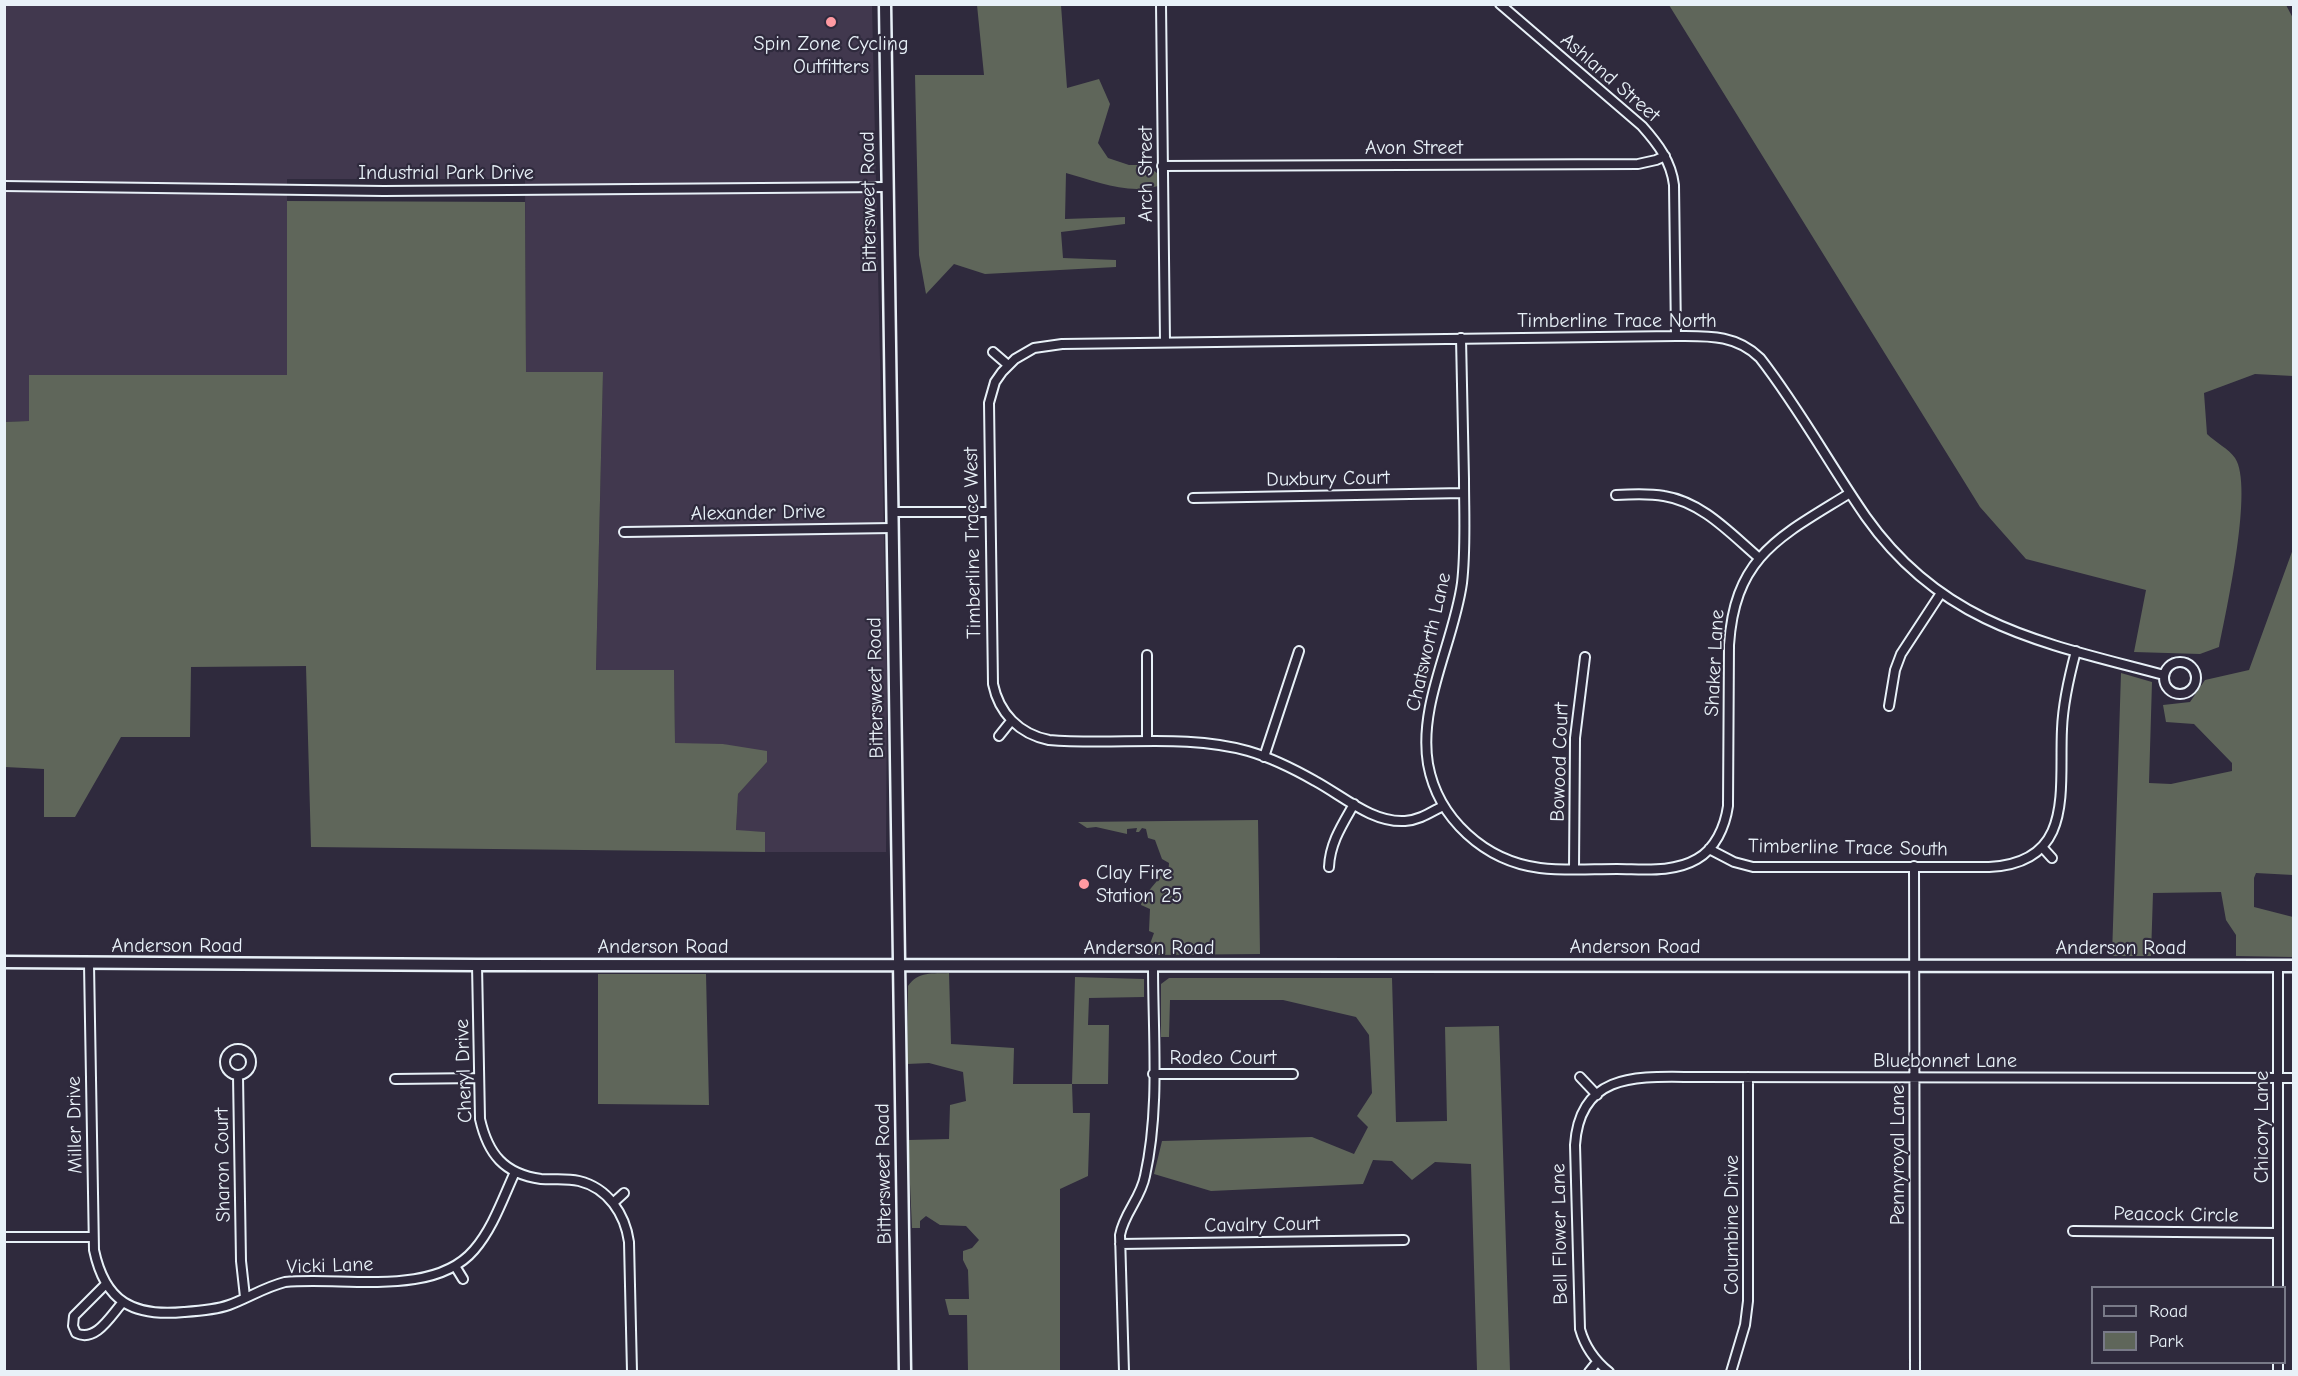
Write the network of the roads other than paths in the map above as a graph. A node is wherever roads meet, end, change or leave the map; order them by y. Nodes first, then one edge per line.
1 (885, 4) edge
2 (1161, 4) edge
3 (1500, 4) edge
4 (1665, 156) junction
5 (1162, 166) junction
6 (4, 186) edge
7 (887, 187) junction
8 (1676, 336) junction
9 (1461, 338) junction
10 (1165, 342) junction
11 (993, 351) dead end
12 (1008, 365) junction
13 (1464, 493) junction
14 (1850, 493) junction
15 (1616, 495) dead end
16 (1193, 498) dead end
17 (892, 512) junction
18 (989, 512) junction
19 (892, 528) junction
20 (624, 532) dead end
21 (1758, 557) junction
22 (1941, 593) junction
23 (1299, 651) dead end
24 (2076, 651) junction
25 (1148, 655) dead end
26 (1585, 657) dead end
27 (2164, 675) junction
28 (1889, 706) dead end
29 (1011, 721) junction
30 (999, 736) dead end
31 (1147, 741) junction
32 (1264, 757) junction
33 (1354, 804) junction
34 (1443, 806) junction
35 (2042, 847) junction
36 (1709, 849) junction
37 (2052, 858) dead end
38 (1914, 866) junction
39 (1329, 867) dead end
40 (1574, 869) junction
41 (4, 962) edge
42 (89, 964) junction
43 (477, 965) junction
44 (1914, 965) junction
45 (898, 966) junction
46 (1153, 966) junction
47 (2278, 966) junction
48 (2294, 966) edge
49 (1153, 1074) junction
50 (1293, 1074) dead end
51 (238, 1076) junction
52 (1580, 1077) dead end
53 (1748, 1077) junction
54 (1915, 1077) junction
55 (479, 1078) junction
56 (2278, 1078) junction
57 (2294, 1078) edge
58 (395, 1079) dead end
59 (1598, 1093) junction
60 (515, 1172) junction
61 (624, 1193) dead end
62 (613, 1203) junction
63 (2073, 1231) dead end
64 (2278, 1233) junction
65 (4, 1237) edge
66 (93, 1237) junction
67 (1404, 1240) dead end
68 (1120, 1244) junction
69 (455, 1266) junction
70 (463, 1279) dead end
71 (106, 1284) junction
72 (2278, 1286) edge
73 (245, 1297) junction
74 (123, 1302) junction
75 (1598, 1362) junction
76 (632, 1371) edge
77 (905, 1371) edge
78 (1124, 1371) edge
79 (1589, 1371) edge
80 (1609, 1371) edge
81 (1731, 1371) edge
82 (1915, 1371) edge

1 - 7 street, Bittersweet Road
2 - 5 street, Arch Street
3 - 4 street, Ashland Street
4 - 5 street, Avon Street
4 - 8 street, Ashland Street
5 - 10 street, Arch Street
6 - 7 street, Industrial Park Drive
7 - 17 street, Bittersweet Road
8 - 9 street, Timberline Trace North
8 - 14 street, Timberline Trace North
9 - 10 street, Timberline Trace North
9 - 13 street, Chatsworth Lane
10 - 12 street, Timberline Trace North
11 - 12 street
12 - 18 street, Timberline Trace West
13 - 16 street, Duxbury Court
13 - 34 street, Chatsworth Lane
14 - 21 street, Shaker Lane
14 - 22 street, Timberline Trace North
15 - 21 street
17 - 18 street
17 - 19 street, Bittersweet Road
18 - 29 street, Timberline Trace West
19 - 20 street, Alexander Drive
19 - 45 street, Bittersweet Road
21 - 36 street, Shaker Lane
22 - 24 street, Timberline Trace North
22 - 28 street
23 - 32 street
24 - 27 street, Timberline Trace North
24 - 35 street, Timberline Trace South
25 - 31 street
26 - 40 street, Bowood Court
27 - 27 street
29 - 30 street
29 - 31 street
31 - 32 street
32 - 33 street
33 - 34 street
33 - 39 street
34 - 40 street
35 - 37 street
35 - 38 street, Timberline Trace South
36 - 38 street, Timberline Trace South
36 - 40 street
38 - 44 street, Pennyroyal Lane
41 - 42 street, Anderson Road
42 - 43 street, Anderson Road
42 - 66 street, Miller Drive
43 - 45 street, Anderson Road
43 - 55 street, Cheryl Drive
44 - 46 street, Anderson Road
44 - 47 street, Anderson Road
44 - 54 street, Pennyroyal Lane
45 - 46 street, Anderson Road
45 - 77 street, Bittersweet Road
46 - 49 street
47 - 48 street, Anderson Road
47 - 56 street, Chicory Lane
49 - 50 street, Rodeo Court
49 - 68 street
51 - 51 street, Sharon Court
51 - 73 street, Sharon Court
52 - 59 street
53 - 54 street, Bluebonnet Lane
53 - 59 street, Bluebonnet Lane
53 - 81 street, Columbine Drive
54 - 56 street, Bluebonnet Lane
54 - 82 street, Pennyroyal Lane
55 - 58 street
55 - 60 street, Cheryl Drive
56 - 57 street, Bluebonnet Lane
56 - 64 street, Chicory Lane
59 - 75 street, Bell Flower Lane
60 - 62 street, Cheryl Drive
60 - 69 street, Vicki Lane
61 - 62 street
62 - 76 street, Cheryl Drive
63 - 64 street, Peacock Circle
64 - 72 street, Chicory Lane
65 - 66 street
66 - 71 street, Miller Drive
67 - 68 street, Cavalry Court
68 - 78 street
69 - 70 street
69 - 73 street, Vicki Lane
71 - 74 street, Vicki Lane
71 - 74 street
73 - 74 street, Vicki Lane
75 - 79 street
75 - 80 street, Bell Flower Lane

